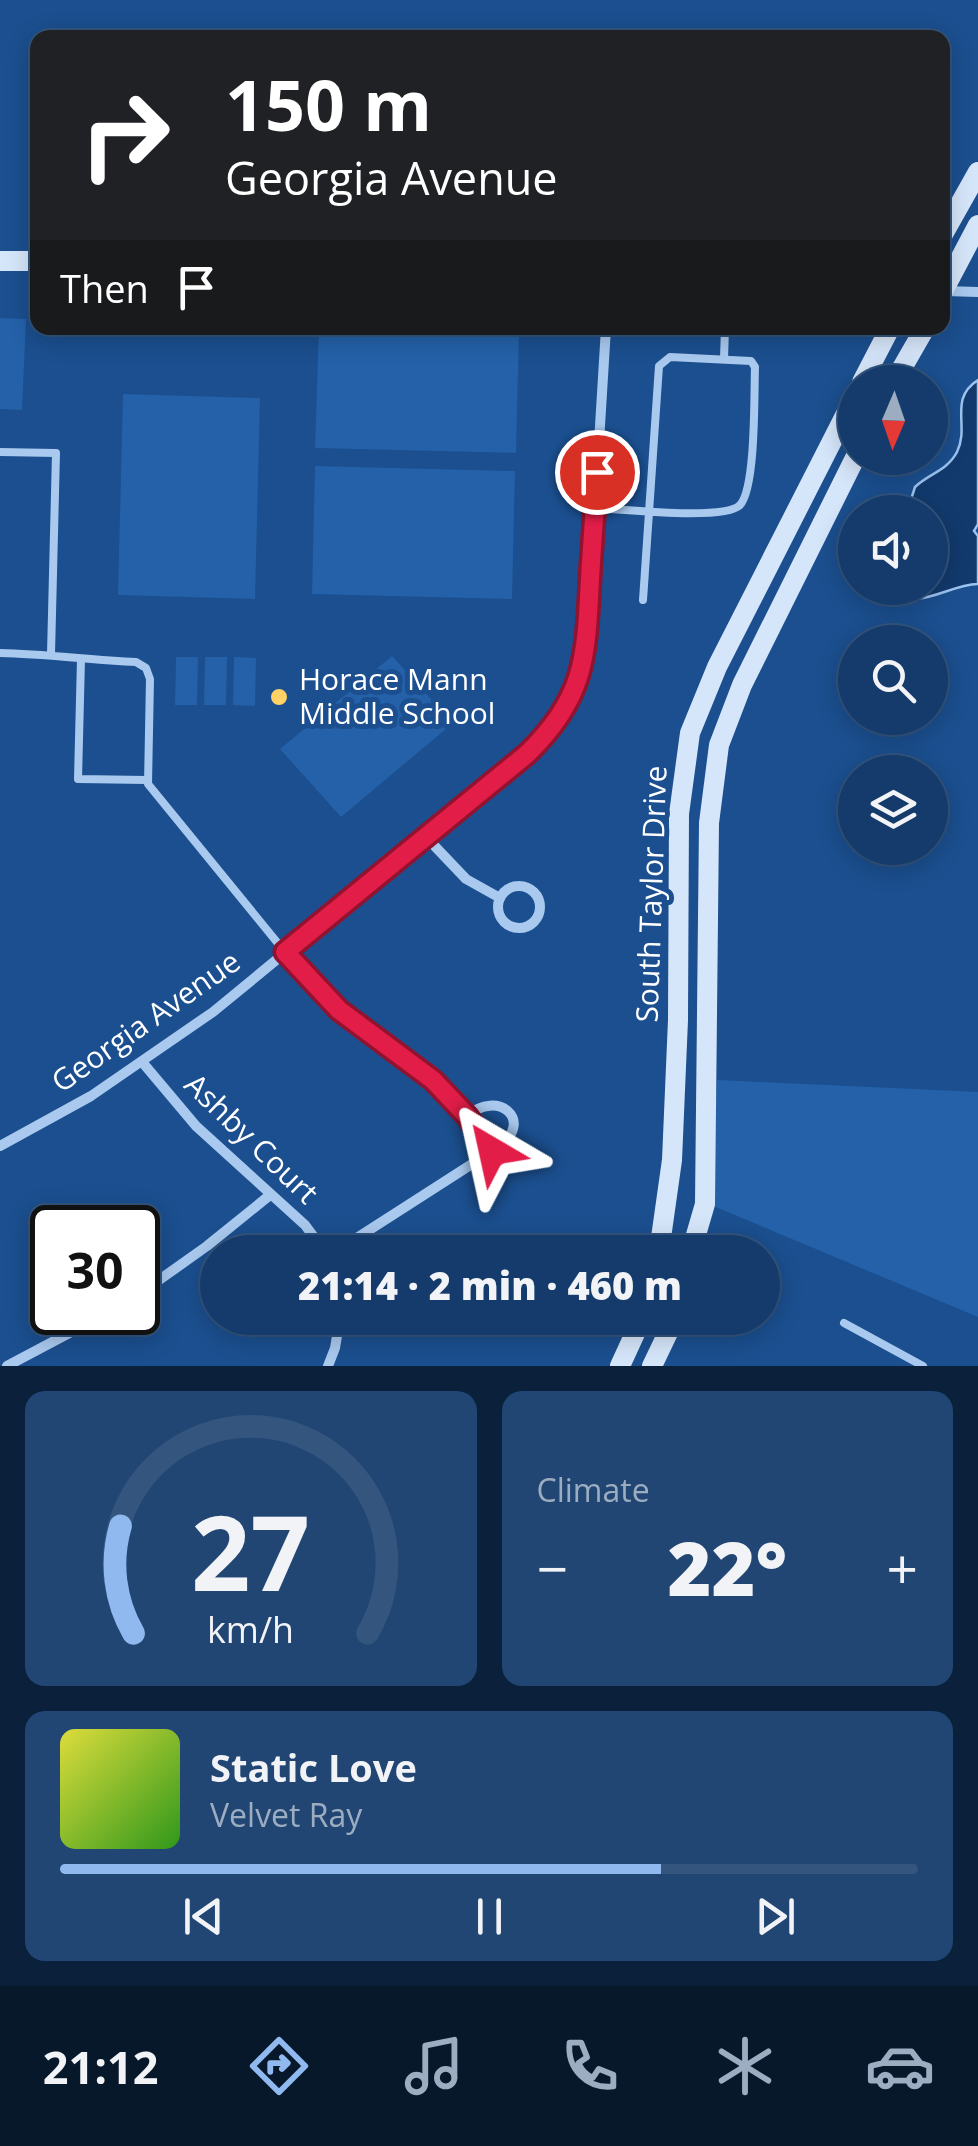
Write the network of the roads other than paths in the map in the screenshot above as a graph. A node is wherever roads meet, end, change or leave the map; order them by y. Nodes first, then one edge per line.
1 (978, 172) edge
2 (950, 222) edge
3 (978, 225) edge
4 (0, 261) edge
5 (30, 261) edge
6 (950, 279) edge
7 (950, 292) edge
8 (978, 292) edge
9 (606, 335) edge
10 (725, 335) edge
11 (882, 335) edge
12 (921, 335) edge
13 (724, 360) junction
14 (869, 365) edge
15 (904, 365) edge
16 (838, 429) edge
17 (0, 452) edge
18 (847, 475) edge
19 (595, 508) junction
20 (648, 510) junction
21 (643, 600) dead end
22 (0, 654) edge
23 (52, 654) junction
24 (81, 660) junction
25 (146, 780) junction
26 (426, 837) junction
27 (500, 898) junction
28 (285, 952) junction
29 (142, 1063) junction
30 (467, 1116) junction
31 (0, 1146) edge
32 (492, 1151) junction
33 (270, 1195) junction
34 (312, 1235) edge
35 (361, 1235) edge
36 (661, 1235) edge
37 (697, 1235) edge
38 (160, 1279) edge
39 (844, 1322) dead end
40 (66, 1335) edge
41 (337, 1335) edge
42 (634, 1335) edge
43 (667, 1335) edge
44 (7, 1366) edge
45 (328, 1366) edge
46 (620, 1366) edge
47 (652, 1366) edge
48 (924, 1366) edge

1 - 2 main road
3 - 6 main road
4 - 5 main road
7 - 8 street
9 - 19 street, Georgia Avenue
10 - 13 lane
11 - 14 main road
12 - 15 main road
13 - 20 lane
13 - 20 lane
16 - 36 main road, South Taylor Drive
17 - 23 lane
18 - 37 main road, South Taylor Drive
19 - 20 lane
19 - 26 street, Georgia Avenue
20 - 21 lane
22 - 23 lane
23 - 24 lane
24 - 25 lane
24 - 25 lane
25 - 28 lane
26 - 27 street
26 - 28 street, Georgia Avenue
27 - 27 street
28 - 29 street, Georgia Avenue
28 - 30 street
29 - 31 street, Georgia Avenue
29 - 33 street, Ashby Court
30 - 32 street
30 - 32 street
32 - 35 street
33 - 34 street, Ashby Court
33 - 38 street
39 - 48 lane
40 - 44 street
41 - 45 street
42 - 46 main road
43 - 47 main road

